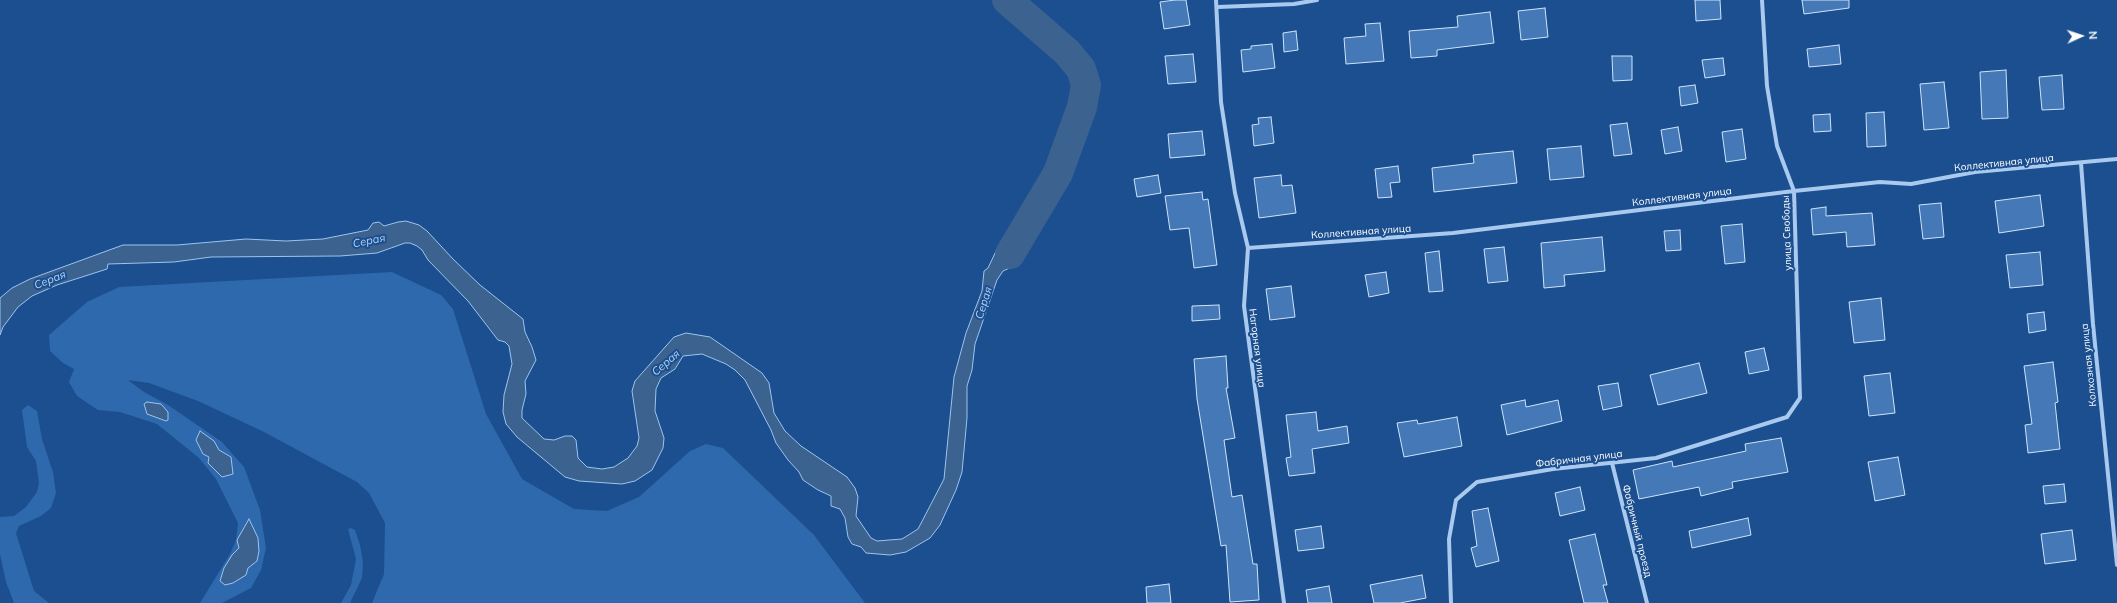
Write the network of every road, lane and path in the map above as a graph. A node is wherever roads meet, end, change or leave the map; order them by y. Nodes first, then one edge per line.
1 (1216, 0) edge
2 (1317, 0) edge
3 (1762, 0) edge
4 (1218, 6) junction
5 (2117, 159) edge
6 (2081, 163) junction
7 (1794, 191) junction
8 (1248, 248) junction
9 (1800, 398) joint
10 (1612, 463) junction
11 (2117, 565) edge
12 (1284, 603) edge
13 (1450, 603) edge
14 (1647, 603) edge

1 - 4 street, Нагорная улица
2 - 4 street
3 - 7 street, улица Свободы
4 - 8 street, Нагорная улица
5 - 6 street, Коллективная улица
6 - 7 street, Коллективная улица
6 - 11 street, Колхозная улица
7 - 8 street, Коллективная улица
7 - 9 street, улица Свободы
8 - 12 street, Нагорная улица
9 - 10 street, Фабричная улица
10 - 13 street, Фабричная улица
10 - 14 street, Фабричный проезд

